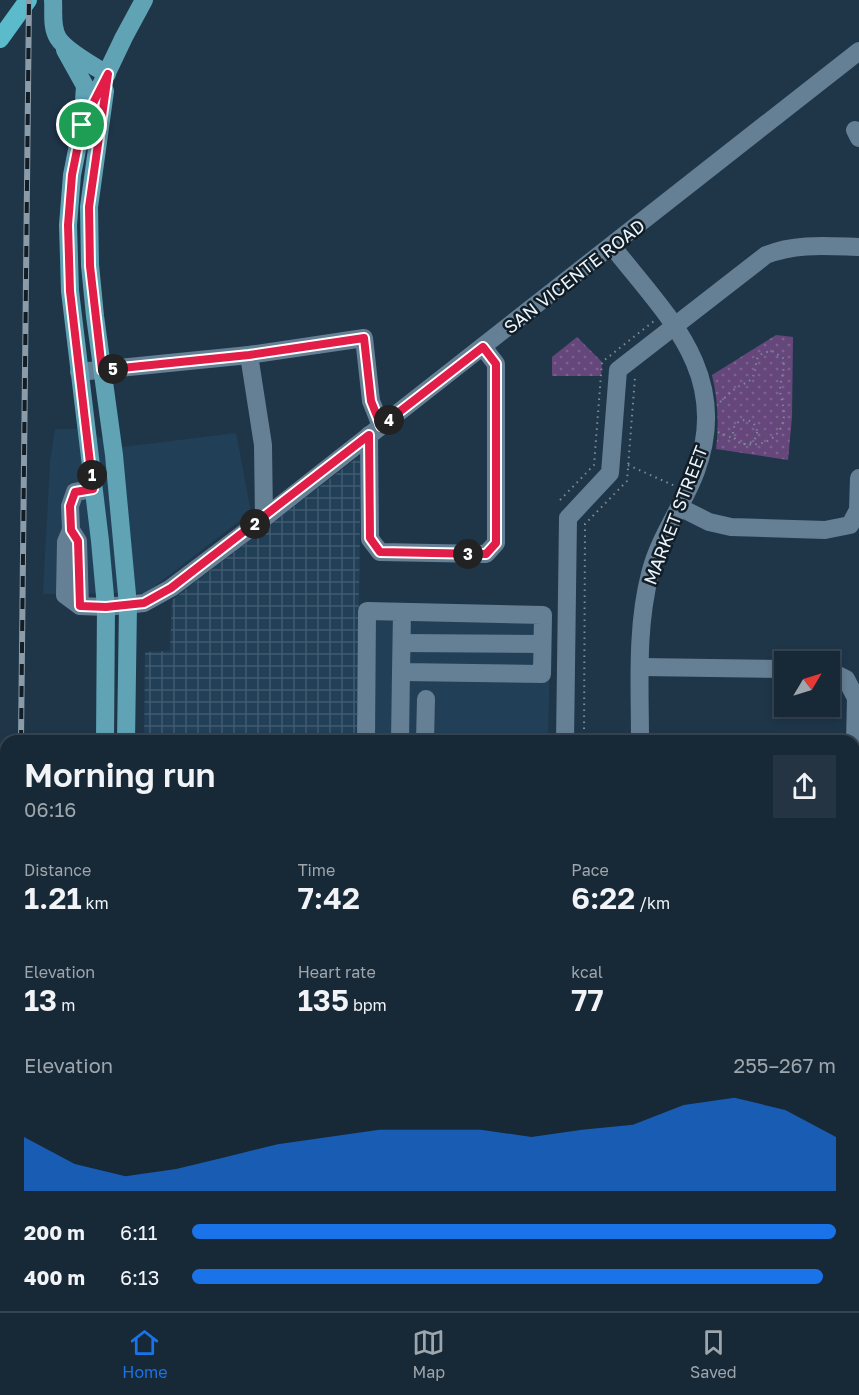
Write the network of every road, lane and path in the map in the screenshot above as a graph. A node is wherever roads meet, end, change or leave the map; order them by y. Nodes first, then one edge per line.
1 (28, 0) edge
2 (53, 0) edge
3 (144, 0) edge
4 (58, 38) junction
5 (0, 39) edge
6 (859, 51) edge
7 (108, 74) junction
8 (82, 125) junction
9 (612, 246) junction
10 (859, 247) edge
11 (654, 321) dead end
12 (675, 325) junction
13 (483, 347) junction
14 (249, 355) junction
15 (635, 367) dead end
16 (102, 370) junction
17 (79, 372) junction
18 (717, 404) dead end
19 (375, 430) junction
20 (718, 432) dead end
21 (737, 441) junction
22 (741, 443) junction
23 (628, 465) junction
24 (859, 478) edge
25 (675, 486) dead end
26 (93, 489) junction
27 (560, 500) dead end
28 (679, 507) junction
29 (264, 518) junction
30 (128, 605) junction
31 (106, 607) junction
32 (402, 612) junction
33 (402, 643) junction
34 (542, 644) junction
35 (641, 667) junction
36 (774, 669) edge
37 (401, 672) junction
38 (840, 678) edge
39 (426, 699) dead end
40 (105, 735) edge
41 (126, 735) edge
42 (366, 735) edge
43 (400, 735) edge
44 (425, 735) edge
45 (565, 735) edge
46 (584, 735) edge
47 (640, 735) edge
48 (855, 735) edge

1 - 5 highway
2 - 4 main road
3 - 7 main road
4 - 7 main road
4 - 8 main road
6 - 9 street, SAN VICENTE ROAD
7 - 8 main road
7 - 16 main road
8 - 17 main road
9 - 12 street, MARKET STREET
9 - 13 street, SAN VICENTE ROAD
10 - 12 street
11 - 27 path
12 - 28 street, MARKET STREET
12 - 45 street
13 - 19 street, SAN VICENTE ROAD
13 - 19 street
14 - 16 street
14 - 19 street
14 - 29 street
15 - 23 path
16 - 17 street
16 - 30 main road
17 - 26 main road
18 - 22 path
19 - 29 street, SAN VICENTE ROAD
20 - 21 path
21 - 22 path
21 - 22 path
23 - 25 path
23 - 46 path
24 - 28 street
26 - 31 main road
26 - 31 street, SAN VICENTE ROAD
28 - 35 street, MARKET STREET
29 - 30 street, SAN VICENTE ROAD
30 - 31 street, SAN VICENTE ROAD
30 - 41 main road
31 - 40 main road
32 - 33 street
32 - 34 street
32 - 42 street
33 - 34 street
33 - 37 street
34 - 37 street
35 - 36 street
35 - 47 street, MARKET STREET
37 - 43 street
38 - 48 street
39 - 44 street

